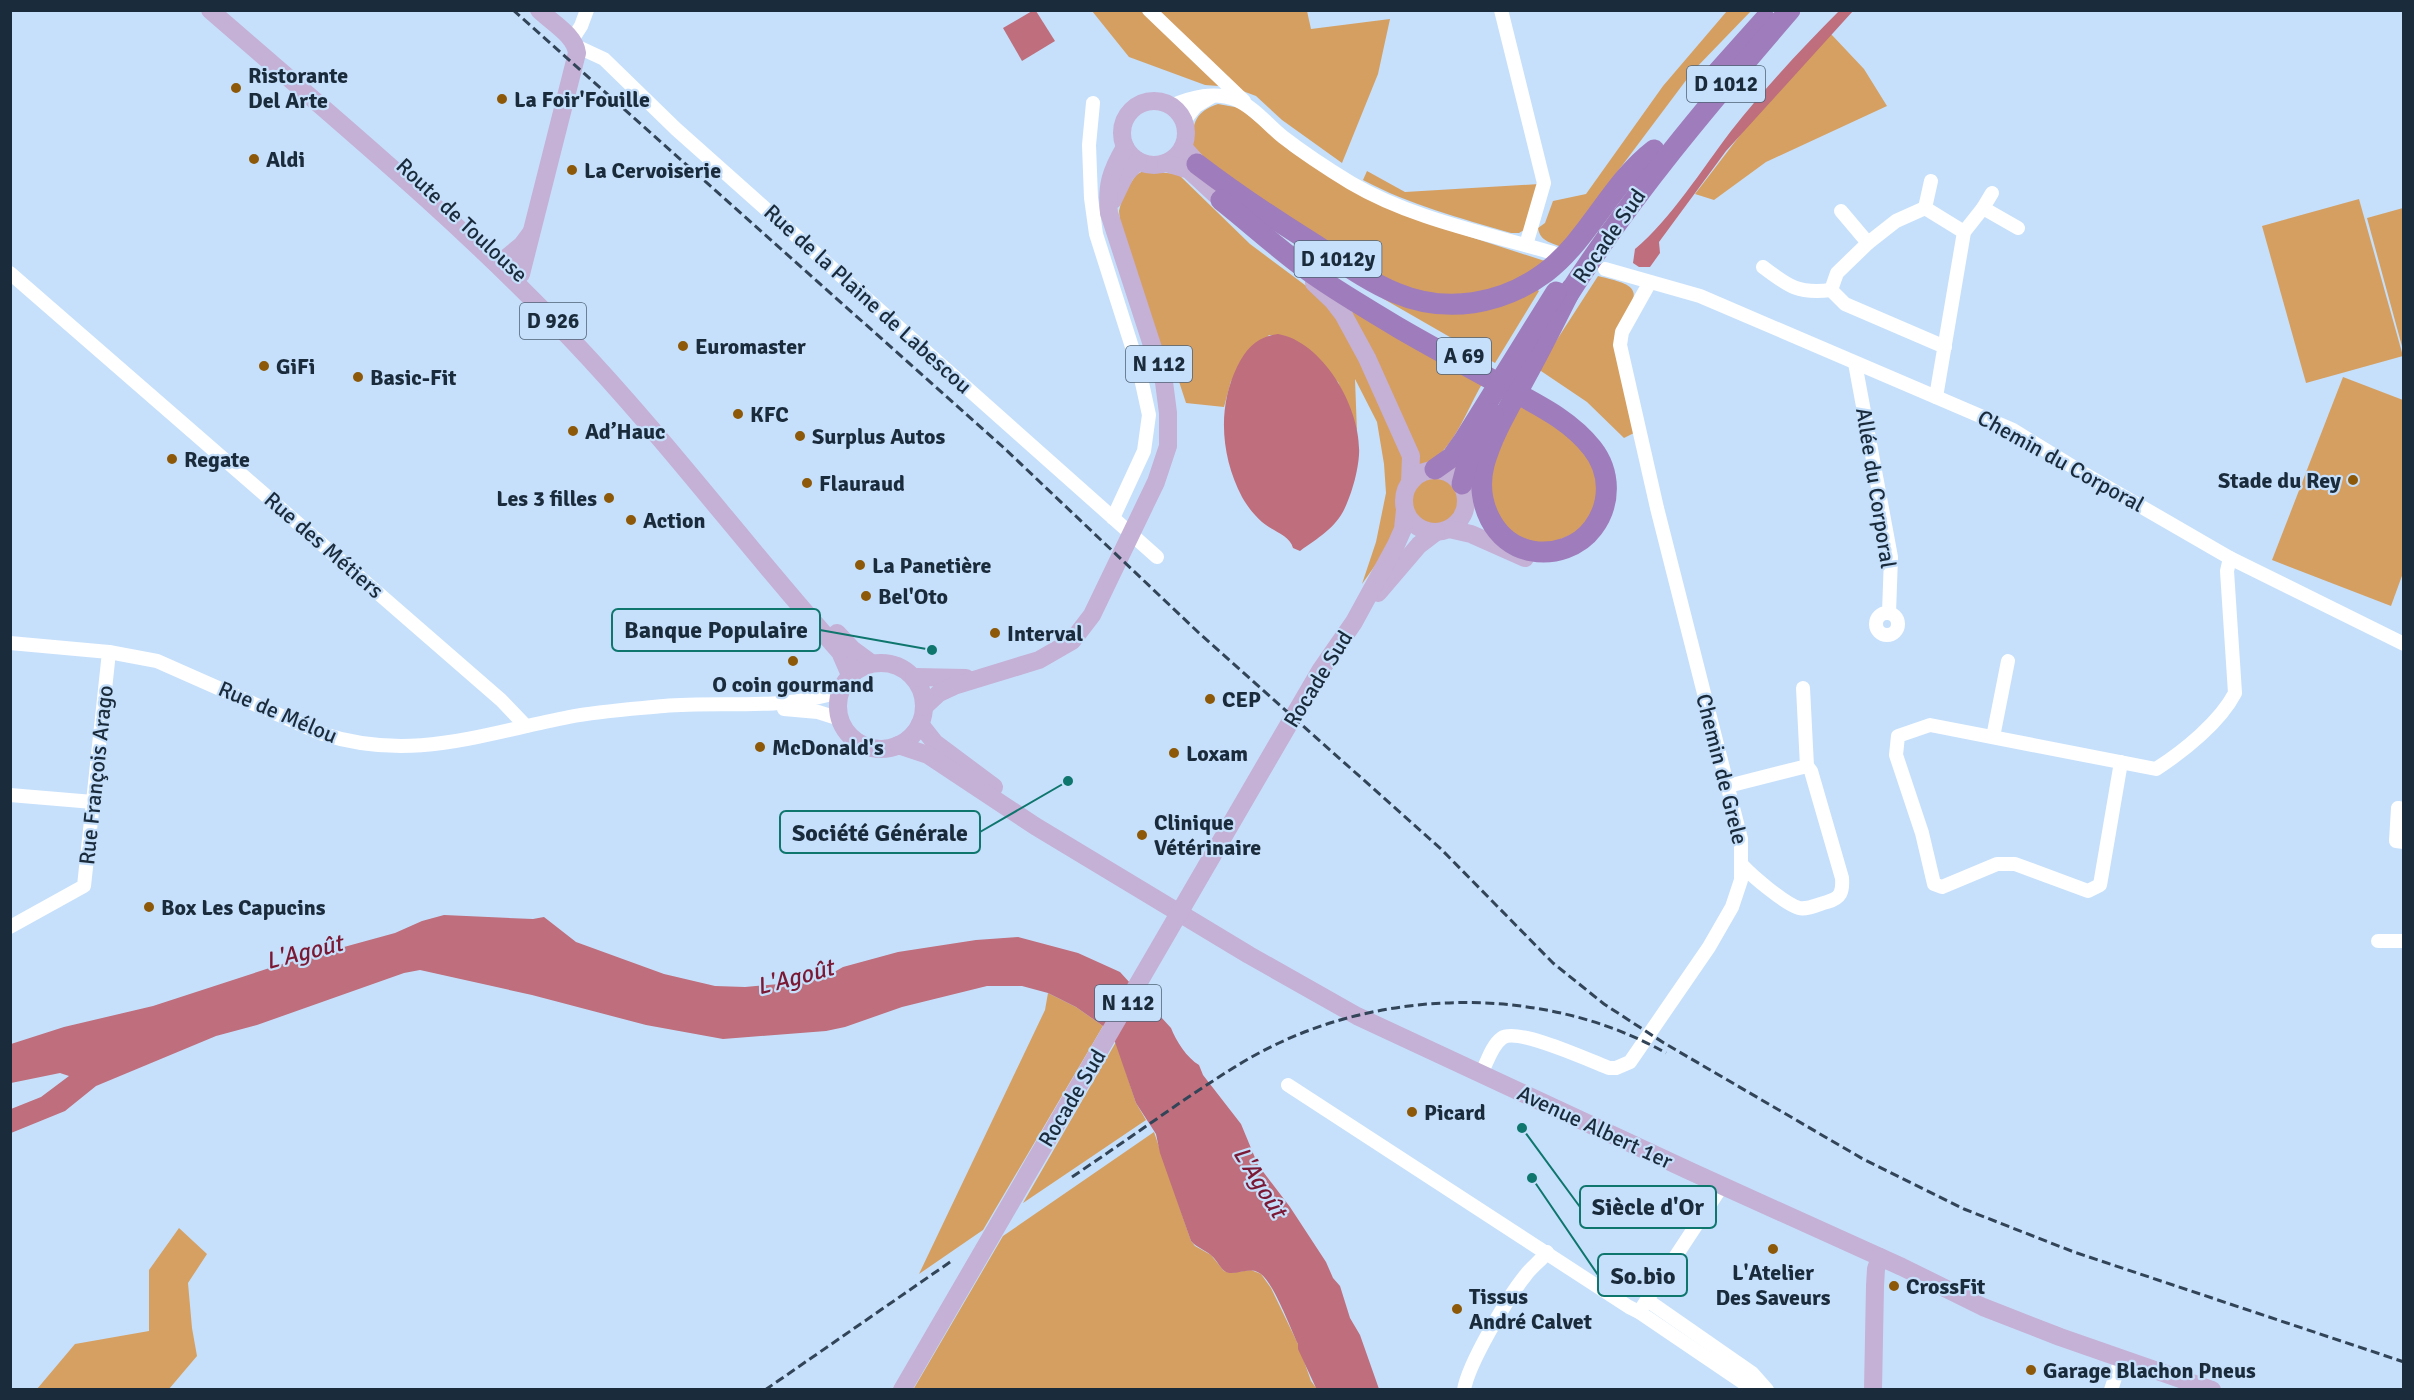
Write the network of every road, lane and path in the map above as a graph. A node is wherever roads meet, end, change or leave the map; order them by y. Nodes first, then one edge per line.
1 (210, 10) edge
2 (225, 10) edge
3 (538, 10) edge
4 (587, 10) edge
5 (1149, 10) edge
6 (1501, 10) edge
7 (1773, 10) edge
8 (1790, 10) edge
9 (574, 43) junction
10 (1212, 96) junction
11 (1093, 103) dead end
12 (1171, 106) junction
13 (1250, 107) junction
14 (1184, 122) junction
15 (1125, 147) junction
16 (1183, 147) junction
17 (1654, 150) junction
18 (1138, 161) junction
19 (1166, 163) junction
20 (1197, 165) junction
21 (1931, 181) dead end
22 (1992, 193) dead end
23 (1221, 200) junction
24 (1925, 208) junction
25 (1983, 208) junction
26 (1841, 211) dead end
27 (1109, 213) junction
28 (2018, 228) dead end
29 (532, 232) junction
30 (1964, 232) junction
31 (1868, 243) junction
32 (1526, 245) junction
33 (1553, 253) dead end
34 (505, 259) junction
35 (1763, 267) dead end
36 (1605, 269) dead end
37 (10, 273) edge
38 (521, 274) junction
39 (1650, 282) junction
40 (1831, 290) junction
41 (1945, 347) junction
42 (1526, 358) junction
43 (1855, 363) junction
44 (1941, 370) junction
45 (1911, 386) junction
46 (1936, 397) junction
47 (1495, 410) junction
48 (1435, 469) junction
49 (1410, 482) junction
50 (1462, 484) junction
51 (1406, 510) junction
52 (1113, 518) junction
53 (1442, 531) junction
54 (1157, 558) dead end
55 (2230, 558) junction
56 (1889, 613) dead end
57 (1354, 622) junction
58 (10, 643) edge
59 (2403, 644) edge
60 (109, 652) junction
61 (2008, 661) dead end
62 (871, 663) junction
63 (850, 675) junction
64 (914, 677) junction
65 (974, 678) junction
66 (1803, 688) dead end
67 (840, 691) junction
68 (728, 704) junction
69 (922, 716) junction
70 (840, 719) junction
71 (526, 726) junction
72 (1993, 737) junction
73 (898, 745) junction
74 (2121, 762) junction
75 (1807, 766) junction
76 (1728, 786) junction
77 (10, 795) edge
78 (93, 802) junction
79 (2403, 809) edge
80 (2403, 842) edge
81 (1077, 850) junction
82 (1742, 865) junction
83 (10, 927) edge
84 (2378, 941) dead end
85 (2403, 941) edge
86 (1481, 1074) junction
87 (1288, 1085) dead end
88 (1722, 1186) junction
89 (1547, 1252) junction
90 (1880, 1257) junction
91 (1643, 1306) junction
92 (2121, 1359) junction
93 (902, 1389) edge
94 (1464, 1389) edge
95 (1754, 1389) edge
96 (1767, 1389) edge
97 (1873, 1389) edge
98 (2111, 1389) edge
99 (2212, 1389) edge

1 - 63 main road, D 926
2 - 34 main road, Route de Toulouse / D 926
3 - 9 main road
4 - 9 street
5 - 13 street
6 - 32 street
7 - 17 highway, Rocade Sud / D 1012
8 - 42 highway, Rocade Sud / D 1012
9 - 29 main road
9 - 52 street, Rue de la Plaine de Labescou
10 - 12 street
10 - 13 street
10 - 14 street
11 - 52 street
12 - 14 main road
12 - 15 main road
13 - 32 street
14 - 16 main road
15 - 18 main road
15 - 27 main road, N 112
16 - 19 main road
16 - 20 main road
17 - 20 highway, D 1012y
17 - 42 highway, Rocade Sud / D 1012
18 - 19 main road
18 - 27 main road
19 - 23 main road
20 - 53 main road, A 69
21 - 24 street
22 - 25 street
23 - 47 highway, A 69
23 - 49 main road
24 - 30 street
24 - 31 street
25 - 28 street
25 - 30 street
26 - 31 street
27 - 65 main road, N 112
29 - 34 main road
29 - 38 main road
30 - 41 street
31 - 40 street
32 - 33 street
34 - 38 main road, Route de Toulouse / D 926
35 - 40 street
36 - 39 street, Chemin du Corporal
37 - 71 street, Rue des Métiers
38 - 62 main road, Route de Toulouse / D 926
39 - 43 street, Chemin du Corporal
39 - 76 street, Chemin de Grele
40 - 41 street
41 - 44 street
42 - 47 highway, Rocade Sud / D 1012
43 - 45 street, Chemin du Corporal
43 - 56 street, Allée du Corporal
44 - 45 street
44 - 46 street
45 - 46 street, Chemin du Corporal
46 - 55 street, Chemin du Corporal
47 - 48 highway, Rocade Sud / D 1012
47 - 50 highway, Rocade Sud / D 1012
48 - 49 main road
48 - 50 main road
49 - 51 main road
50 - 53 main road
51 - 53 main road
51 - 57 main road, Rocade Sud
52 - 54 street, Rue de la Plaine de Labescou
53 - 57 main road, Rocade Sud
55 - 59 street, Chemin du Corporal
55 - 74 street
57 - 93 main road, Rocade Sud / N 112
58 - 60 street, Rue de Mélou
60 - 71 street, Rue de Mélou
60 - 78 street, Rue François Arago
61 - 72 street
62 - 63 main road
62 - 64 main road
63 - 67 main road
64 - 65 main road, N 112
64 - 69 main road
65 - 69 main road, N 112
66 - 75 street
67 - 68 street, Rue de Mélou
67 - 70 main road
68 - 70 street, Rue de Mélou
68 - 71 street, Rue de Mélou
69 - 73 main road
69 - 81 main road
70 - 73 main road
72 - 74 street
72 - 74 street
73 - 81 main road
75 - 76 street
75 - 82 street
76 - 82 street, Chemin de Grele
77 - 78 street
78 - 83 street, Rue François Arago
79 - 80 street
81 - 86 main road, Avenue Albert 1er
82 - 86 street, Chemin de Grele
84 - 85 street
86 - 88 main road, Avenue Albert 1er
87 - 89 street
88 - 90 main road, Avenue Albert 1er
88 - 91 street
89 - 91 street
89 - 94 street
90 - 92 main road, Avenue Albert 1er
90 - 97 main road
91 - 95 street
91 - 96 street
92 - 98 street
92 - 99 main road, Avenue Albert 1er

